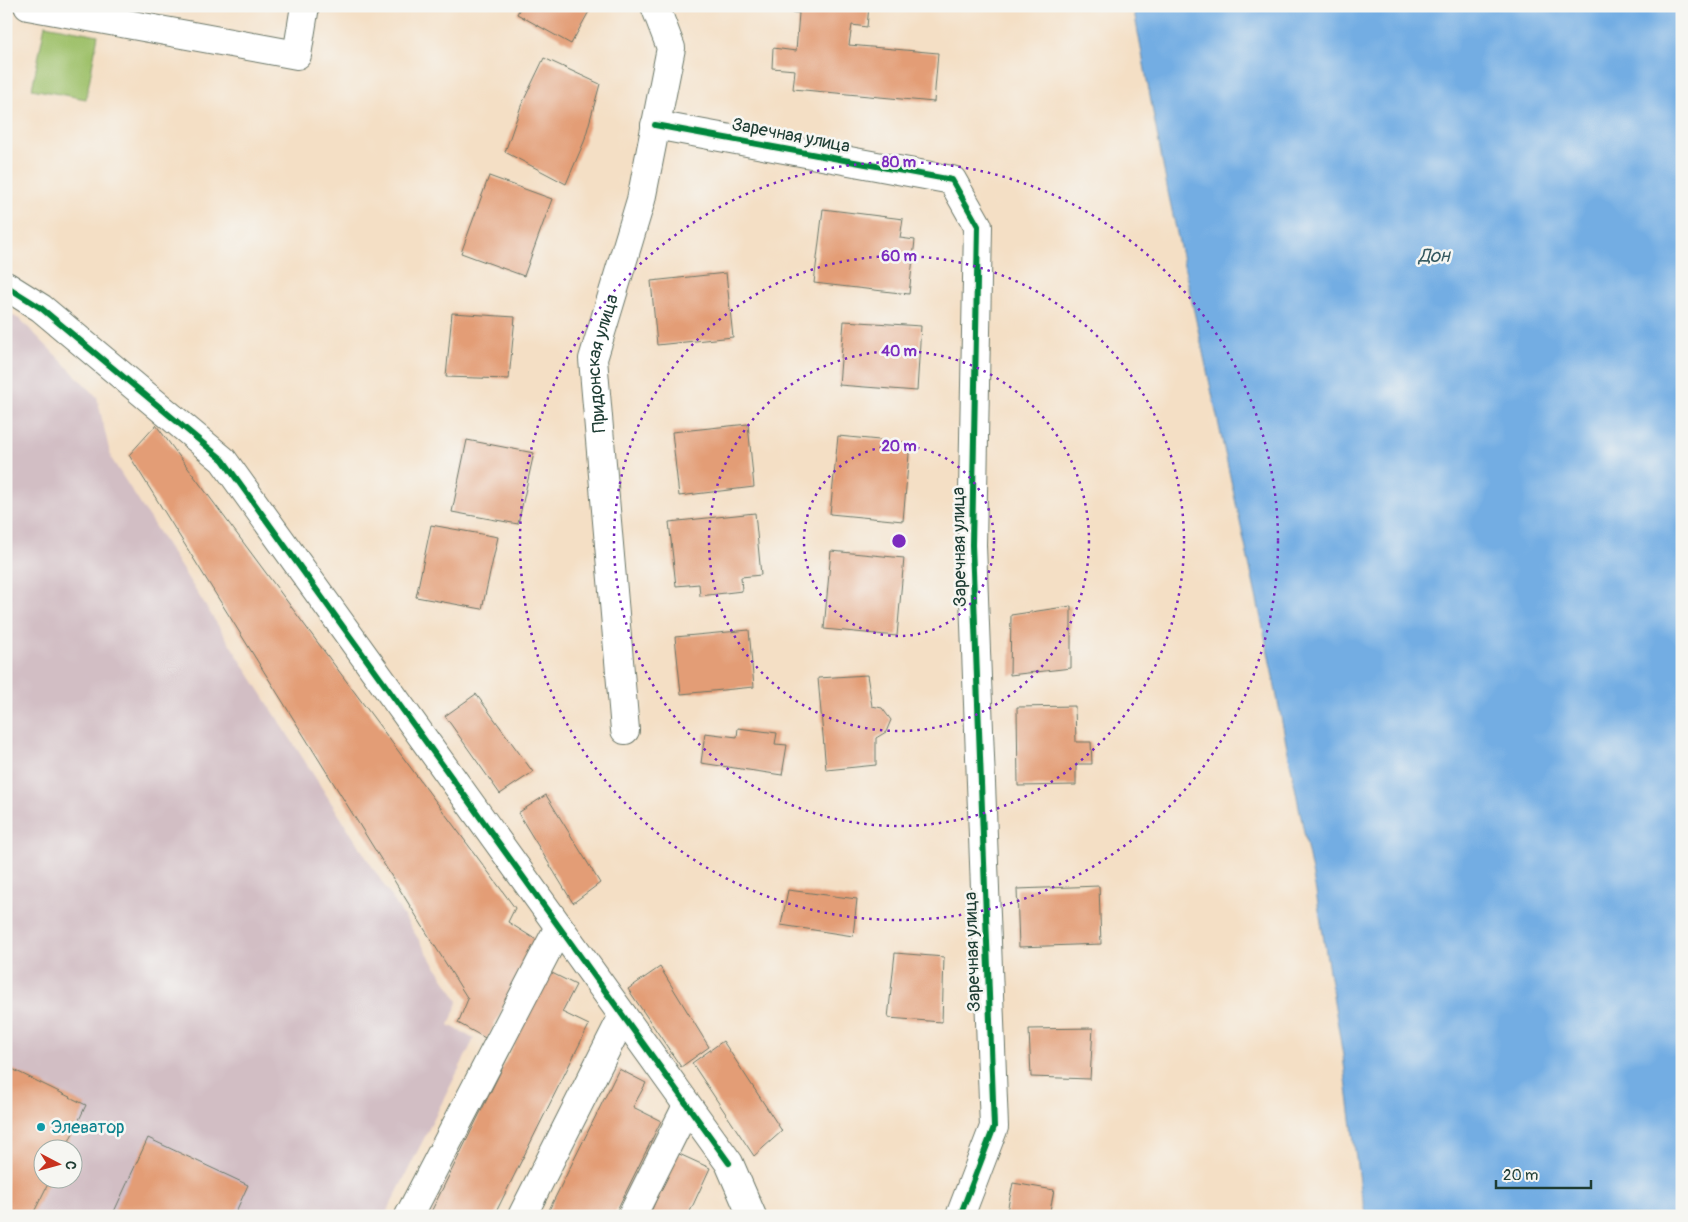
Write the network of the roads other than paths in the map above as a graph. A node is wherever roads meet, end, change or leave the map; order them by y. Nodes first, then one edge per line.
1 (28, 6) edge
2 (305, 6) edge
3 (655, 6) edge
4 (656, 125) junction
5 (6, 286) edge
6 (625, 730) dead end
7 (559, 927) junction
8 (623, 1016) junction
9 (687, 1106) junction
10 (409, 1216) edge
11 (522, 1216) edge
12 (632, 1216) edge
13 (752, 1216) edge
14 (960, 1216) edge

1 - 2 street
3 - 4 street, Придонская улица
4 - 6 street, Придонская улица
4 - 14 street, Заречная улица
5 - 7 street
7 - 8 street
7 - 10 street
8 - 9 street
8 - 11 street
9 - 12 street
9 - 13 street

